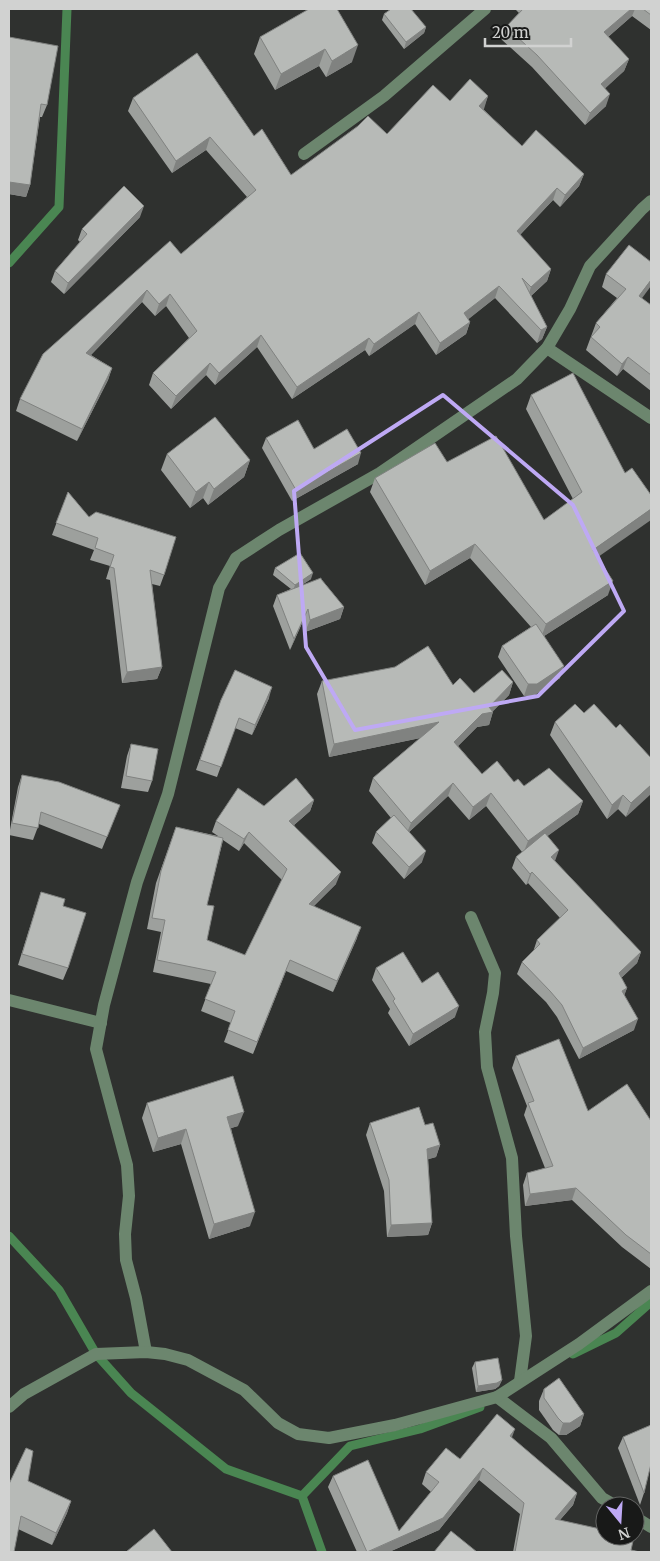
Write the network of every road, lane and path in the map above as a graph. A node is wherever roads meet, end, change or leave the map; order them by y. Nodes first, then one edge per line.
1 (484, 9) edge
2 (304, 154) dead end
3 (651, 201) edge
4 (548, 348) junction
5 (651, 418) edge
6 (471, 918) dead end
7 (9, 1000) edge
8 (101, 1023) junction
9 (651, 1291) edge
10 (146, 1352) junction
11 (520, 1381) junction
12 (497, 1396) junction
13 (9, 1407) edge
14 (600, 1496) edge

1 - 2 street
3 - 4 street
4 - 5 street
4 - 8 street
6 - 11 street
7 - 8 street
8 - 10 street
9 - 11 street
10 - 12 street
10 - 13 street
11 - 12 street
12 - 14 street

